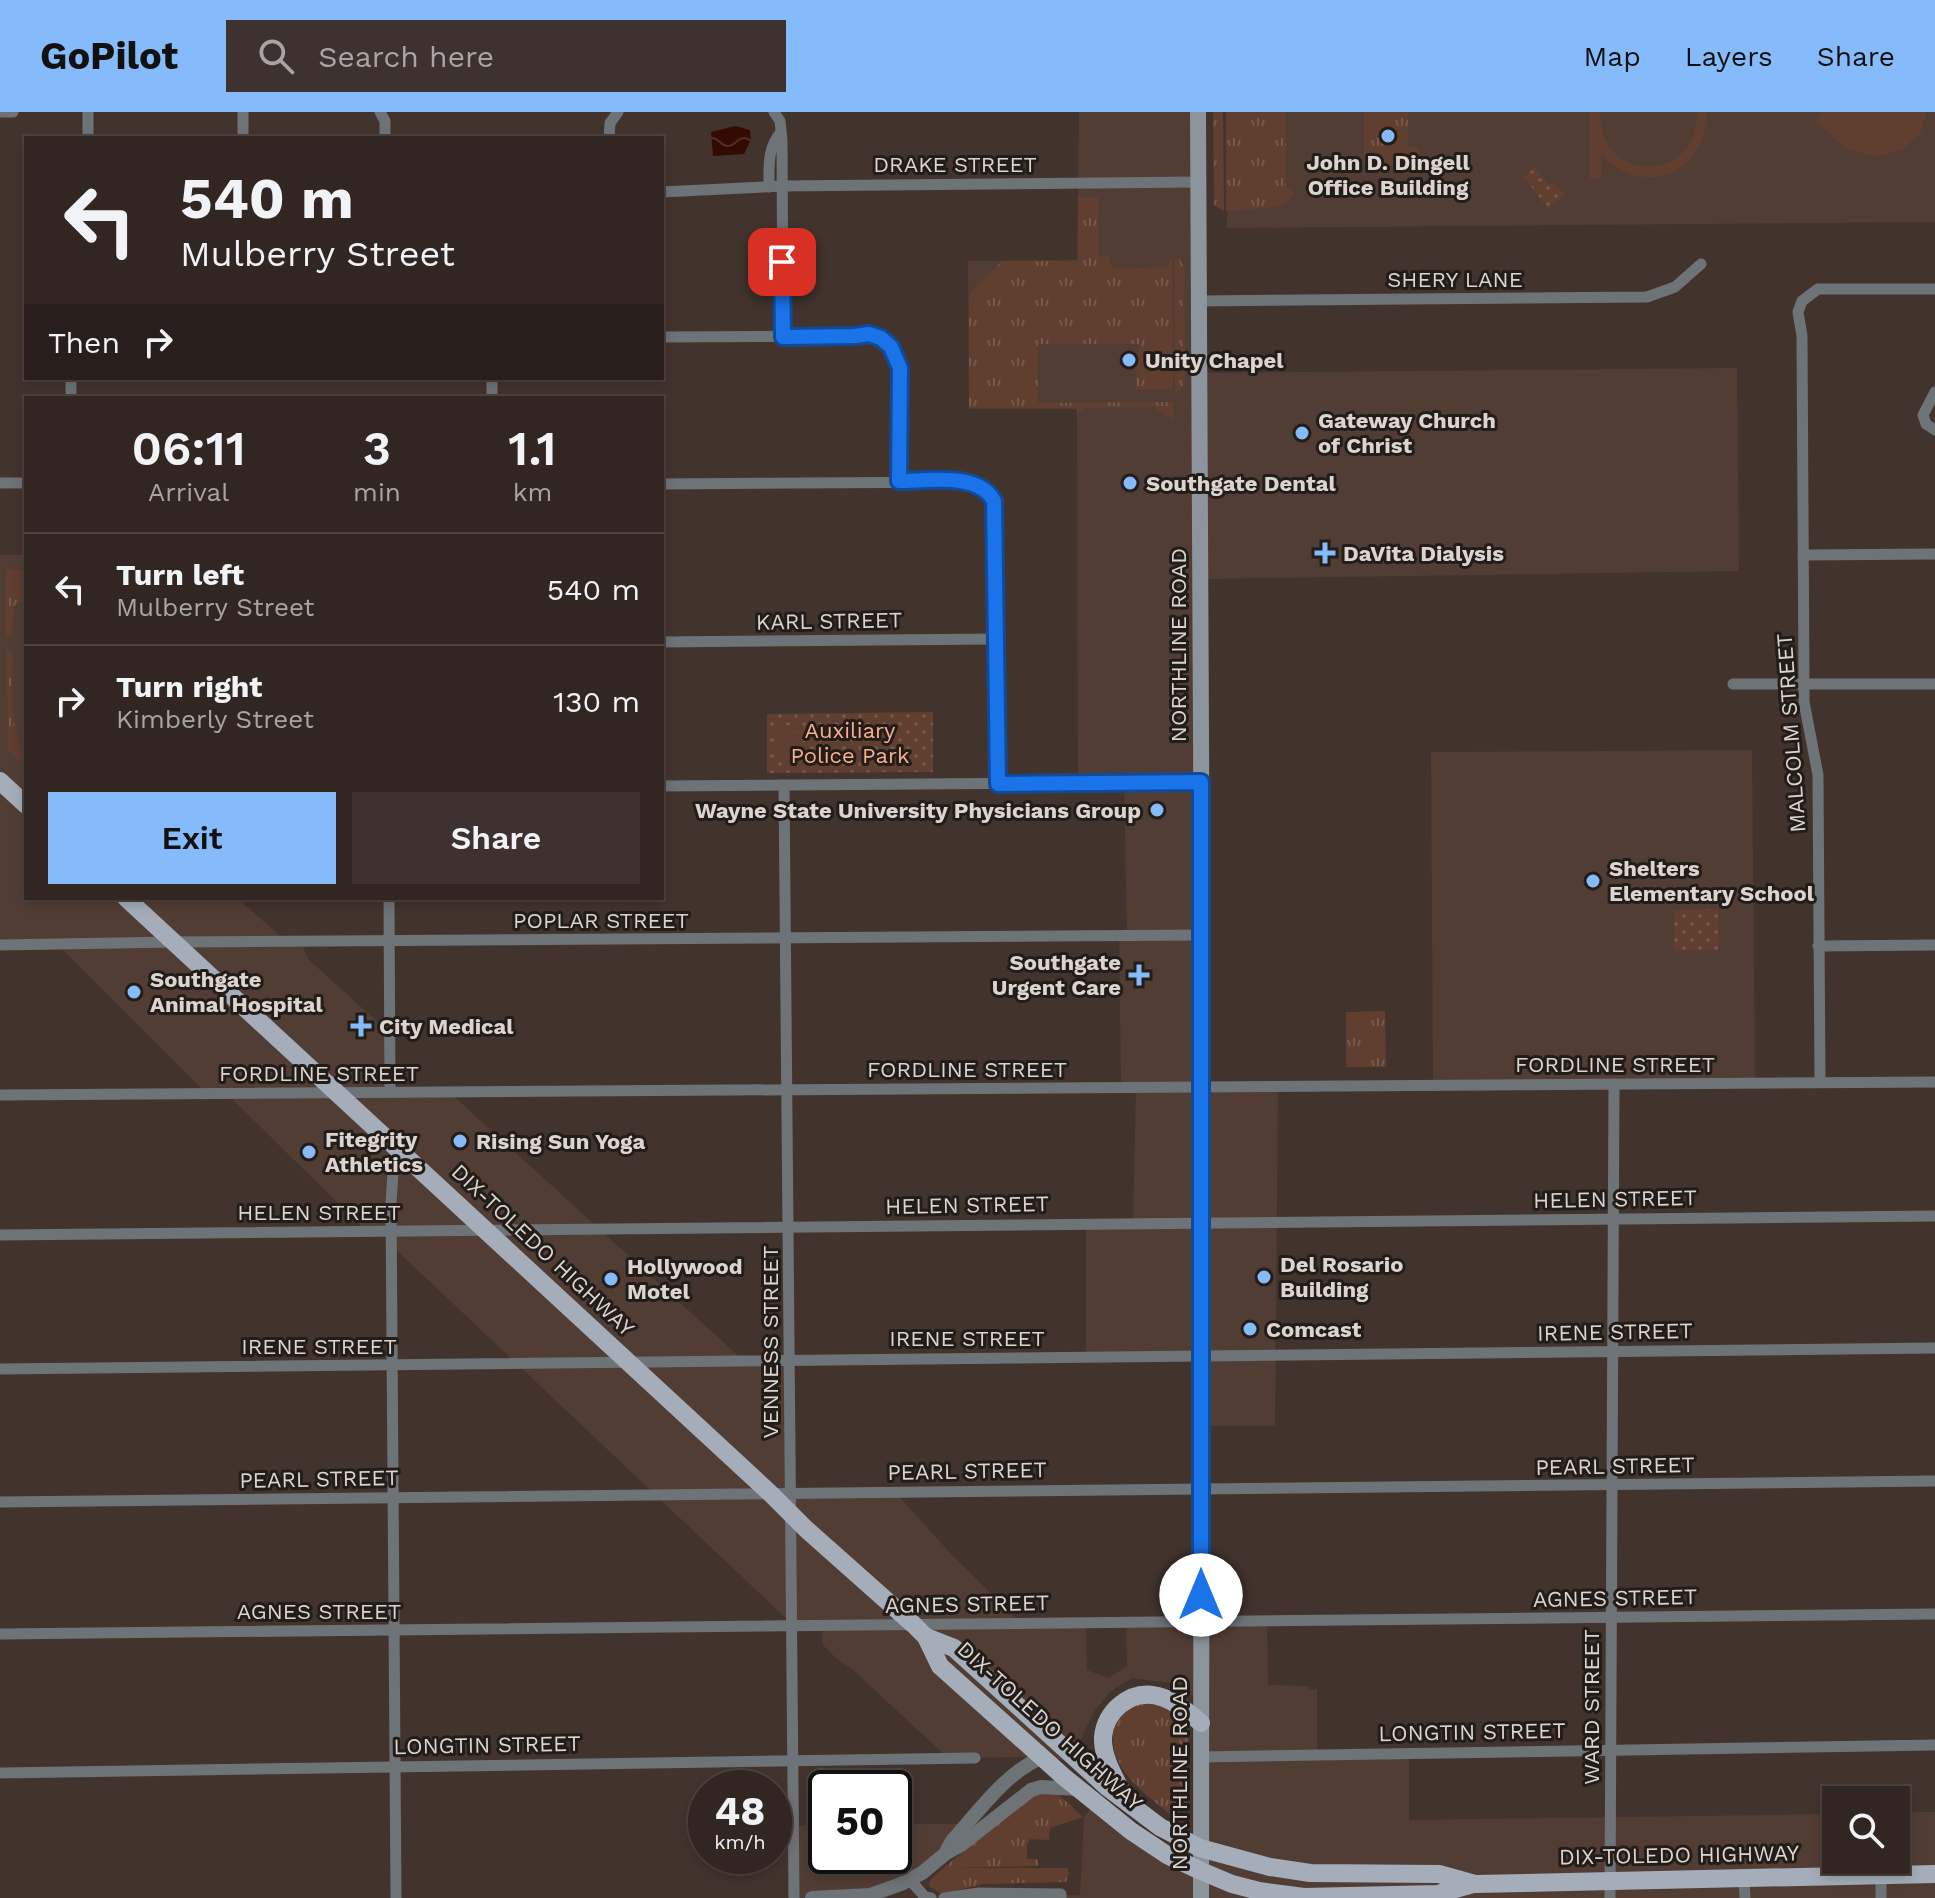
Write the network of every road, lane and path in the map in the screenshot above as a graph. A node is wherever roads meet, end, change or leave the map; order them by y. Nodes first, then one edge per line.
1 (0, 112) edge
2 (13, 112) edge
3 (88, 112) edge
4 (243, 112) edge
5 (380, 112) edge
6 (618, 112) edge
7 (774, 112) edge
8 (1198, 112) edge
9 (88, 136) edge
10 (243, 136) edge
11 (385, 136) edge
12 (609, 136) edge
13 (1198, 182) junction
14 (776, 186) junction
15 (664, 192) edge
16 (1701, 264) dead end
17 (1935, 289) edge
18 (1198, 301) junction
19 (664, 337) edge
20 (783, 337) junction
21 (1935, 392) edge
22 (1935, 430) edge
23 (899, 481) junction
24 (0, 483) edge
25 (24, 483) edge
26 (664, 484) edge
27 (1935, 554) edge
28 (1803, 555) junction
29 (996, 639) junction
30 (664, 642) edge
31 (1733, 684) dead end
32 (1804, 684) junction
33 (1935, 684) edge
34 (1201, 782) junction
35 (998, 784) junction
36 (784, 785) junction
37 (664, 786) edge
38 (9, 788) edge
39 (24, 803) edge
40 (128, 900) edge
41 (389, 900) edge
42 (1202, 935) junction
43 (787, 939) junction
44 (174, 942) junction
45 (389, 942) junction
46 (0, 945) edge
47 (1935, 945) edge
48 (1818, 946) junction
49 (1820, 1082) junction
50 (1935, 1082) edge
51 (1614, 1084) junction
52 (1202, 1087) junction
53 (789, 1090) junction
54 (337, 1092) junction
55 (390, 1092) junction
56 (0, 1095) edge
57 (404, 1155) junction
58 (1935, 1216) edge
59 (1613, 1219) junction
60 (1202, 1223) junction
61 (790, 1228) junction
62 (485, 1229) junction
63 (391, 1231) junction
64 (0, 1235) edge
65 (1935, 1348) edge
66 (1614, 1352) junction
67 (1201, 1356) junction
68 (790, 1359) junction
69 (628, 1361) junction
70 (393, 1365) junction
71 (0, 1369) edge
72 (1935, 1481) edge
73 (1612, 1486) junction
74 (1201, 1489) junction
75 (394, 1498) junction
76 (784, 1500) junction
77 (0, 1502) edge
78 (1935, 1614) edge
79 (1612, 1617) junction
80 (1201, 1622) junction
81 (793, 1625) junction
82 (395, 1631) junction
83 (920, 1631) junction
84 (0, 1634) edge
85 (1201, 1723) junction
86 (1935, 1745) edge
87 (1611, 1750) junction
88 (1043, 1757) junction
89 (1201, 1757) junction
90 (975, 1758) dead end
91 (794, 1760) junction
92 (395, 1767) junction
93 (0, 1773) edge
94 (1107, 1787) junction
95 (1078, 1789) junction
96 (1127, 1803) junction
97 (1200, 1848) junction
98 (945, 1854) junction
99 (1201, 1871) junction
100 (1935, 1874) edge
101 (1881, 1875) junction
102 (1744, 1878) junction
103 (910, 1880) junction
104 (1474, 1888) edge
105 (1610, 1889) edge
106 (1061, 1896) edge
107 (1338, 1897) edge
108 (396, 1898) edge
109 (794, 1898) edge
110 (812, 1898) edge
111 (927, 1898) edge
112 (944, 1898) edge
113 (1201, 1898) edge
114 (1745, 1898) edge
115 (1881, 1898) edge

1 - 2 street
3 - 9 street
4 - 10 street
5 - 11 street
6 - 12 street
7 - 14 street
8 - 13 main road, NORTHLINE ROAD
13 - 14 street, DRAKE STREET
13 - 18 main road, NORTHLINE ROAD
14 - 15 street, DRAKE STREET
14 - 20 street
16 - 18 street, SHERY LANE
17 - 28 street, MALCOLM STREET
18 - 34 main road, NORTHLINE ROAD
19 - 20 street
20 - 23 street
21 - 22 street
23 - 26 street
23 - 29 street
24 - 25 street
27 - 28 street
28 - 32 street, MALCOLM STREET
29 - 30 street, KARL STREET
29 - 35 street
31 - 32 street
32 - 33 street
32 - 48 street, MALCOLM STREET
34 - 35 street
34 - 42 main road, NORTHLINE ROAD
35 - 36 street
36 - 37 street
36 - 43 street, VENNESS STREET
38 - 39 main road
40 - 44 main road, DIX-TOLEDO HIGHWAY
41 - 45 street
42 - 43 street, POPLAR STREET
42 - 52 main road, NORTHLINE ROAD
43 - 45 street, POPLAR STREET
43 - 53 street, VENNESS STREET
44 - 45 street, POPLAR STREET
44 - 46 street, POPLAR STREET
44 - 54 main road, DIX-TOLEDO HIGHWAY
45 - 55 street
47 - 48 street
48 - 49 street, MALCOLM STREET
49 - 50 street, FORDLINE STREET
49 - 51 street, FORDLINE STREET
51 - 52 street, FORDLINE STREET
51 - 59 street, WARD STREET
52 - 53 street, FORDLINE STREET
52 - 60 main road, NORTHLINE ROAD
53 - 55 street, FORDLINE STREET
53 - 61 street, VENNESS STREET
54 - 55 street, FORDLINE STREET
54 - 56 street, FORDLINE STREET
54 - 57 main road, DIX-TOLEDO HIGHWAY
57 - 62 main road, DIX-TOLEDO HIGHWAY
57 - 63 street
58 - 59 street, HELEN STREET
59 - 60 street, HELEN STREET
59 - 66 street, WARD STREET
60 - 61 street, HELEN STREET
60 - 67 main road, NORTHLINE ROAD
61 - 62 street, HELEN STREET
61 - 68 street, VENNESS STREET
62 - 63 street, HELEN STREET
62 - 69 main road, DIX-TOLEDO HIGHWAY
63 - 64 street, HELEN STREET
63 - 70 street
65 - 66 street, IRENE STREET
66 - 67 street, IRENE STREET
66 - 73 street, WARD STREET
67 - 68 street, IRENE STREET
67 - 74 main road, NORTHLINE ROAD
68 - 69 street, IRENE STREET
68 - 76 street, VENNESS STREET
69 - 70 street, IRENE STREET
69 - 76 main road, DIX-TOLEDO HIGHWAY
70 - 71 street, IRENE STREET
70 - 75 street
72 - 73 street, PEARL STREET
73 - 74 street, PEARL STREET
73 - 79 street, WARD STREET
74 - 76 street, PEARL STREET
74 - 80 main road, NORTHLINE ROAD
75 - 76 street, PEARL STREET
75 - 77 street, PEARL STREET
75 - 82 street
76 - 81 street, VENNESS STREET
76 - 83 main road, DIX-TOLEDO HIGHWAY
78 - 79 street, AGNES STREET
79 - 80 street, AGNES STREET
79 - 87 street, WARD STREET
80 - 83 street, AGNES STREET
80 - 85 main road, NORTHLINE ROAD
81 - 82 street, AGNES STREET
81 - 83 street, AGNES STREET
81 - 91 street, VENNESS STREET
82 - 84 street, AGNES STREET
82 - 92 street
83 - 88 main road, DIX-TOLEDO HIGHWAY
83 - 94 main road, DIX-TOLEDO HIGHWAY
85 - 89 main road, NORTHLINE ROAD
85 - 96 main road
86 - 87 street, LONGTIN STREET
87 - 89 street, LONGTIN STREET
87 - 105 street, WARD STREET
88 - 94 main road
88 - 95 main road, DIX-TOLEDO HIGHWAY
88 - 98 street
89 - 97 main road, NORTHLINE ROAD
90 - 91 street, LONGTIN STREET
91 - 92 street, LONGTIN STREET
91 - 109 street, VENNESS STREET
92 - 93 street, LONGTIN STREET
92 - 108 street
94 - 96 main road, DIX-TOLEDO HIGHWAY
95 - 98 street
95 - 99 main road, DIX-TOLEDO HIGHWAY
96 - 97 main road, DIX-TOLEDO HIGHWAY
97 - 99 main road, NORTHLINE ROAD
97 - 104 main road, DIX-TOLEDO HIGHWAY
98 - 103 street
99 - 107 main road, DIX-TOLEDO HIGHWAY
99 - 113 main road, NORTHLINE ROAD
100 - 101 main road, DIX-TOLEDO HIGHWAY
101 - 102 main road, DIX-TOLEDO HIGHWAY
101 - 115 street
102 - 105 main road, DIX-TOLEDO HIGHWAY
102 - 114 street
103 - 110 street
103 - 111 street
104 - 105 main road, DIX-TOLEDO HIGHWAY
104 - 107 main road, DIX-TOLEDO HIGHWAY
106 - 112 street

